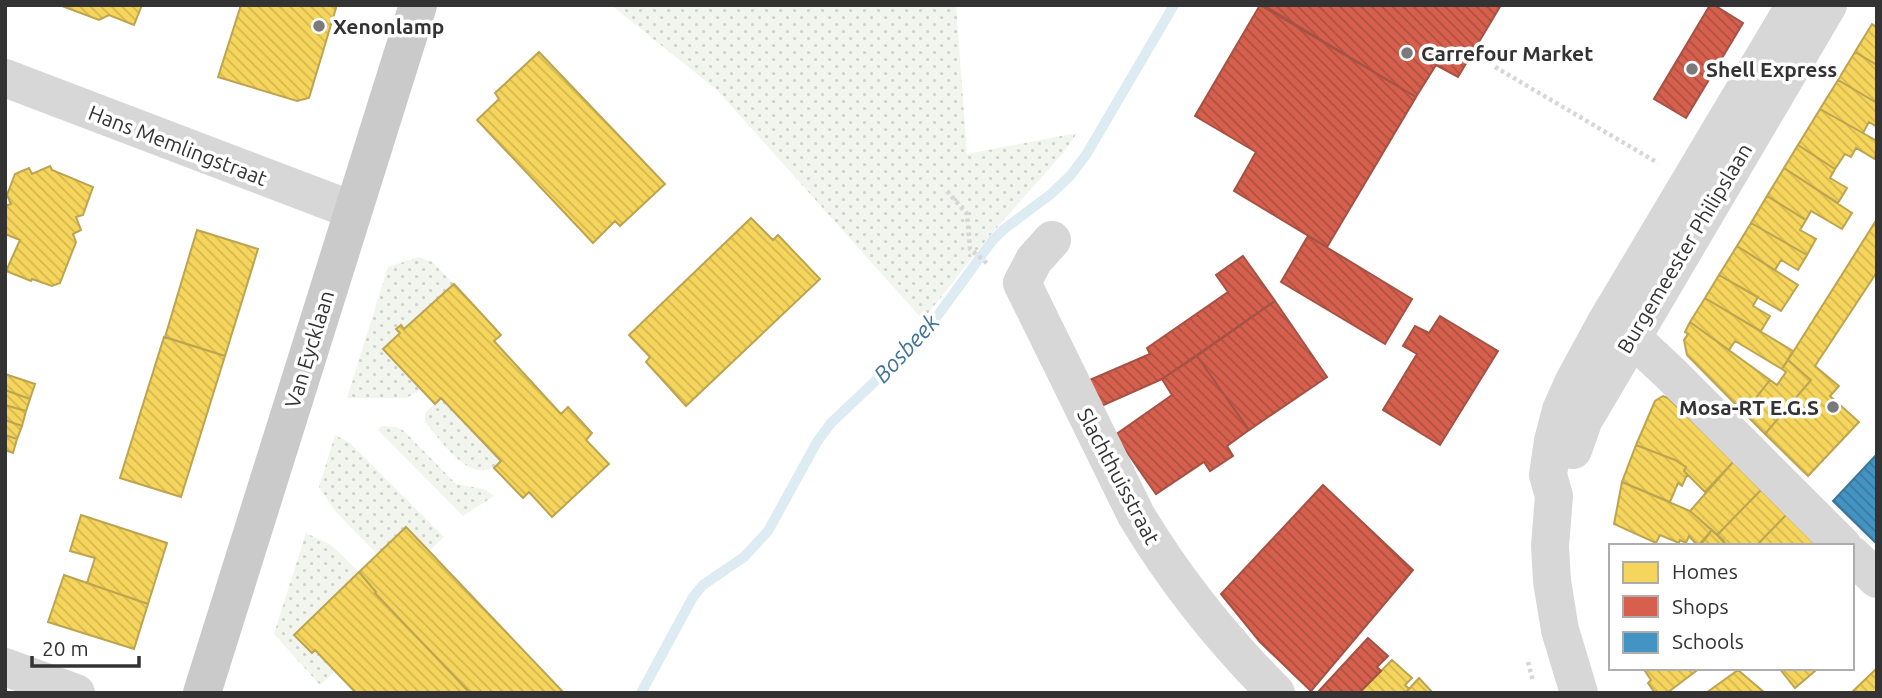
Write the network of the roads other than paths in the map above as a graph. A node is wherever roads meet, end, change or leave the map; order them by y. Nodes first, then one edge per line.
1 (418, 5) edge
2 (1795, 5) edge
3 (1828, 5) edge
4 (5, 78) edge
5 (352, 210) junction
6 (1052, 240) dead end
7 (1618, 331) junction
8 (1841, 544) edge
9 (1854, 557) edge
10 (1877, 579) edge
11 (5, 667) edge
12 (76, 693) edge
13 (202, 693) edge
14 (1276, 693) edge
15 (1579, 693) edge

1 - 5 main road, Van Eycklaan
2 - 7 street, Burgemeester Philipslaan
3 - 7 street, Burgemeester Philipslaan
4 - 5 street, Hans Memlingstraat
5 - 13 main road, Van Eycklaan
6 - 14 street, Slachthuisstraat
7 - 8 street
7 - 15 street, Burgemeester Philipslaan
9 - 10 street
11 - 12 street

